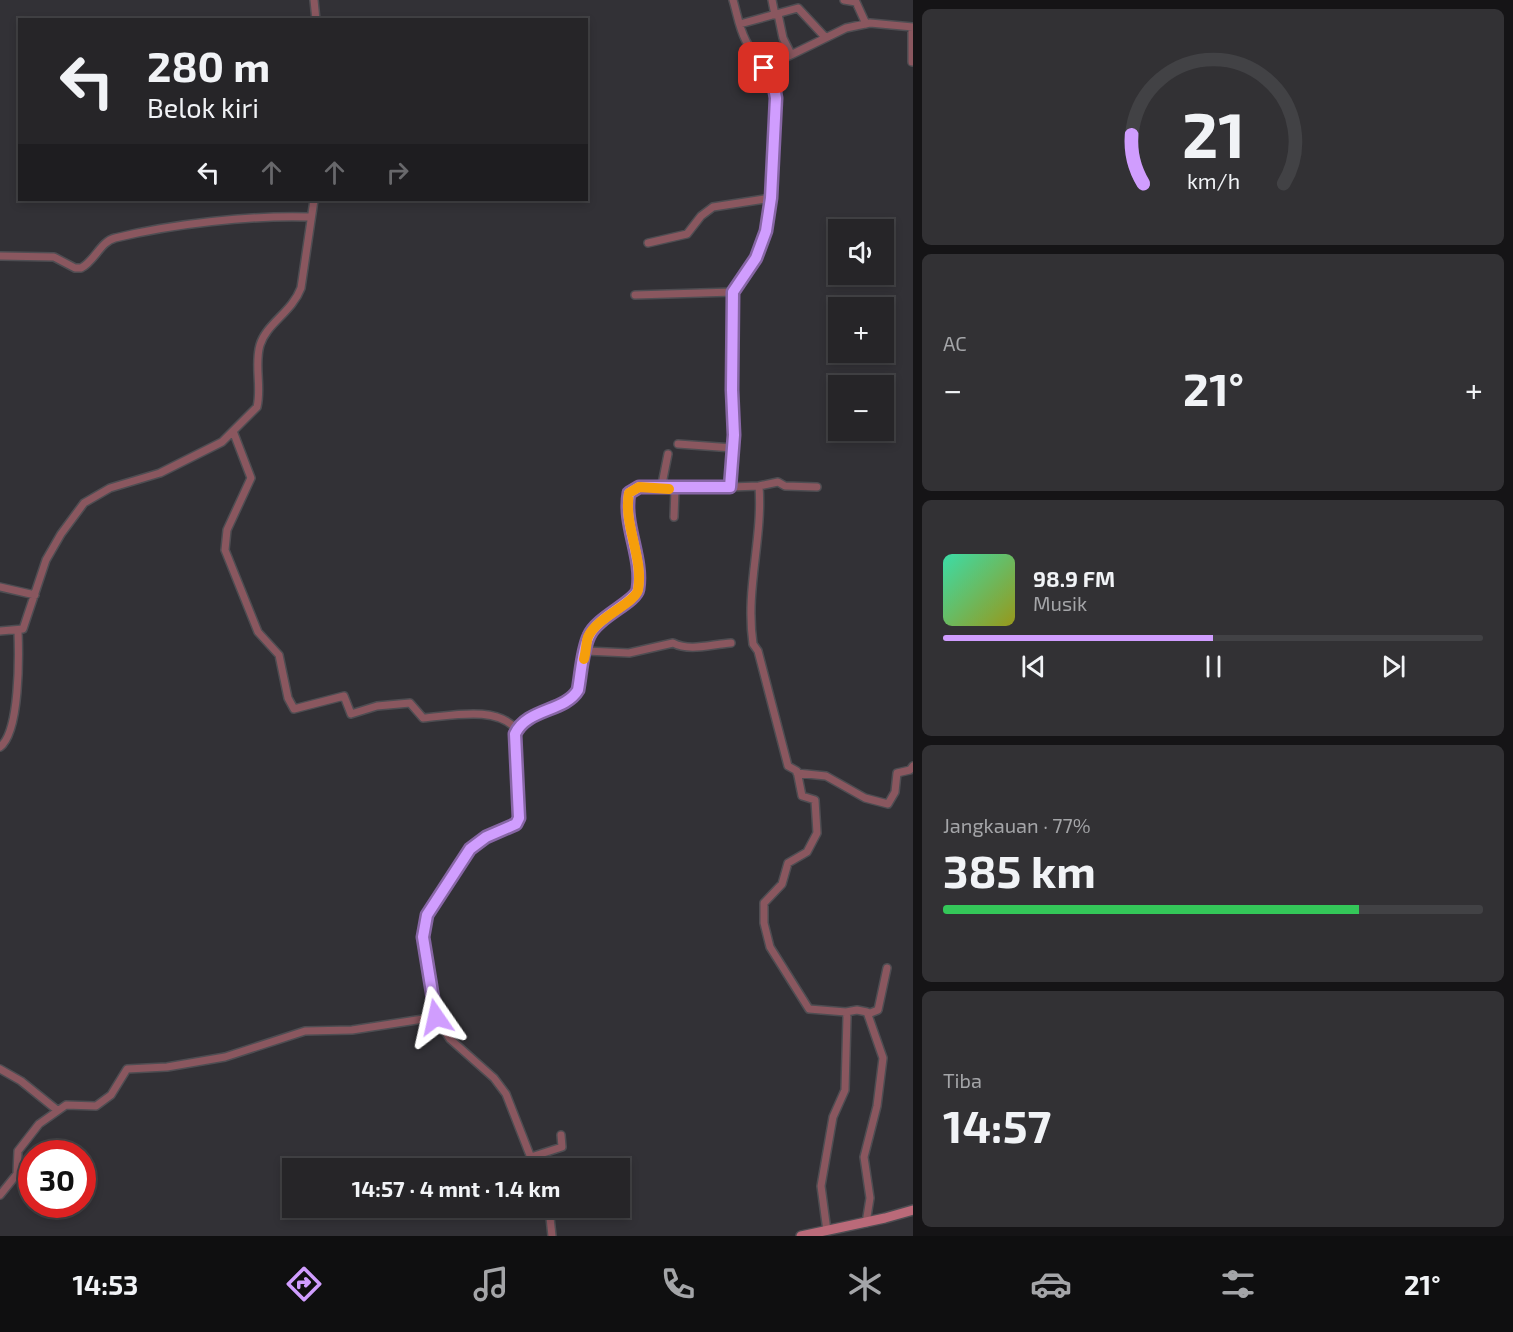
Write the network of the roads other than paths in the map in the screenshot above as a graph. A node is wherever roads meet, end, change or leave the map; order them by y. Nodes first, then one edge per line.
1 (314, 0) edge
2 (733, 0) edge
3 (772, 0) edge
4 (844, 0) edge
5 (797, 4) edge
6 (777, 14) junction
7 (316, 18) edge
8 (740, 24) junction
9 (866, 24) junction
10 (913, 27) edge
11 (825, 37) junction
12 (792, 54) junction
13 (912, 62) edge
14 (764, 68) junction
15 (771, 198) junction
16 (314, 201) edge
17 (310, 217) junction
18 (648, 243) dead end
19 (0, 256) edge
20 (733, 292) junction
21 (635, 295) dead end
22 (234, 431) junction
23 (678, 444) dead end
24 (733, 448) junction
25 (668, 454) dead end
26 (759, 486) junction
27 (730, 487) junction
28 (817, 487) dead end
29 (661, 489) junction
30 (675, 489) junction
31 (674, 517) dead end
32 (0, 587) edge
33 (35, 595) junction
34 (0, 631) edge
35 (18, 631) junction
36 (731, 643) dead end
37 (586, 651) junction
38 (517, 730) junction
39 (0, 747) edge
40 (913, 766) edge
41 (797, 773) junction
42 (886, 968) dead end
43 (846, 1012) junction
44 (868, 1014) junction
45 (436, 1017) junction
46 (0, 1069) edge
47 (57, 1110) junction
48 (561, 1135) dead end
49 (531, 1157) joint
50 (0, 1195) edge
51 (913, 1210) edge
52 (550, 1218) edge
53 (866, 1223) junction
54 (827, 1230) junction
55 (552, 1236) edge
56 (801, 1236) edge

1 - 7 street
2 - 8 street
3 - 6 street
4 - 9 street
5 - 6 street
5 - 11 street
6 - 8 street
6 - 12 street
8 - 14 street
9 - 10 street
9 - 11 street
10 - 13 street
11 - 12 street
12 - 14 street
14 - 15 street
15 - 18 street
15 - 20 street
16 - 17 street
17 - 19 street
17 - 22 street
20 - 21 street
20 - 24 street
22 - 33 street
22 - 38 street
23 - 24 street
24 - 27 street
25 - 29 street
26 - 27 street
26 - 28 street
26 - 41 street
27 - 30 street
29 - 30 street
29 - 37 street
30 - 31 street
32 - 33 street
33 - 35 street
34 - 35 street
35 - 39 street
36 - 37 street
37 - 38 street
38 - 45 street
40 - 41 street
41 - 43 street
42 - 44 street
43 - 44 street
43 - 54 street
44 - 53 street
45 - 47 street
45 - 49 street
46 - 47 street
47 - 50 street
48 - 49 street
51 - 53 main road
52 - 55 street
53 - 54 main road
54 - 56 main road

